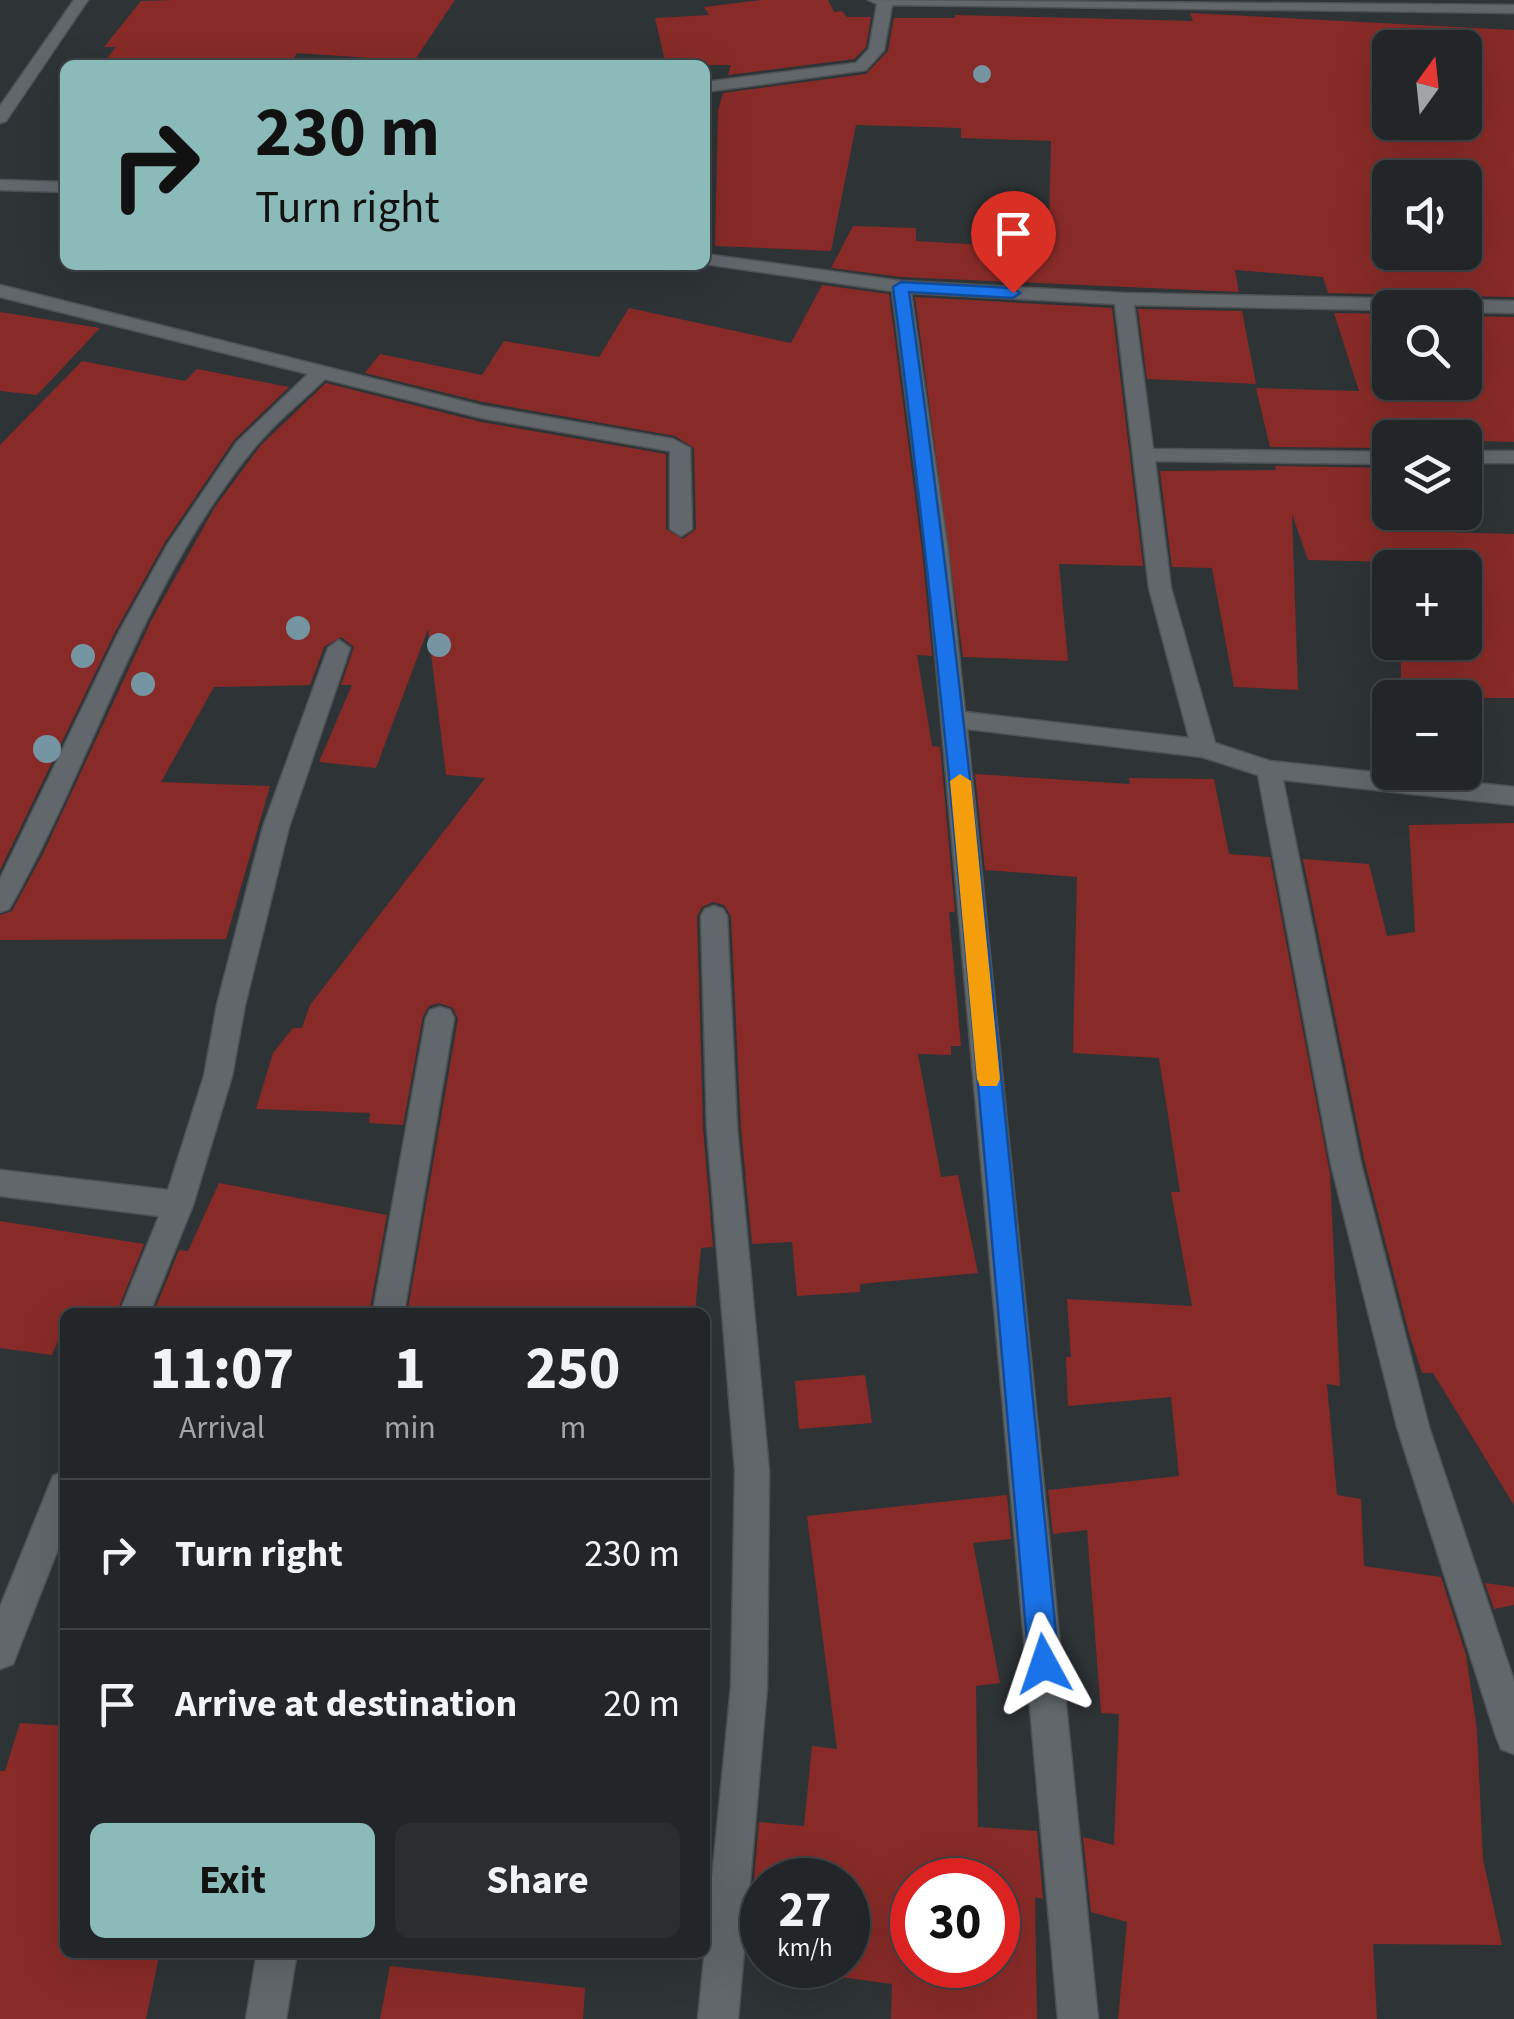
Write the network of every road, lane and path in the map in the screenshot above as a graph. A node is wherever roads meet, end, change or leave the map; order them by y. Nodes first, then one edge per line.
1 (81, 0) edge
2 (874, 0) edge
3 (885, 1) edge
4 (1398, 3) edge
5 (1514, 9) edge
6 (710, 86) edge
7 (0, 118) edge
8 (0, 185) edge
9 (60, 187) edge
10 (710, 260) edge
11 (901, 287) junction
12 (0, 291) edge
13 (1124, 299) junction
14 (1514, 307) edge
15 (321, 372) junction
16 (1144, 455) junction
17 (1514, 456) edge
18 (1482, 457) edge
19 (1372, 458) edge
20 (681, 529) dead end
21 (339, 648) dead end
22 (954, 718) junction
23 (1204, 748) junction
24 (1268, 770) junction
25 (1514, 796) edge
26 (0, 902) edge
27 (714, 916) dead end
28 (440, 1018) dead end
29 (0, 1183) edge
30 (178, 1205) junction
31 (137, 1308) edge
32 (389, 1308) edge
33 (60, 1501) edge
34 (0, 1651) edge
35 (1514, 1736) edge
36 (276, 1958) edge
37 (266, 2019) edge
38 (718, 2019) edge
39 (1078, 2019) edge

1 - 7 street
2 - 3 street
3 - 4 street
3 - 6 street
4 - 5 street
8 - 9 street
10 - 11 street
11 - 13 street
11 - 22 street
12 - 15 street
13 - 14 street
13 - 16 street
15 - 20 street
15 - 26 street
16 - 19 street
16 - 23 street
17 - 18 street
21 - 30 street
22 - 23 street
22 - 39 street
23 - 24 street
24 - 25 street
24 - 35 street
27 - 38 street
28 - 32 street
29 - 30 street
30 - 31 street
33 - 34 street
36 - 37 street

